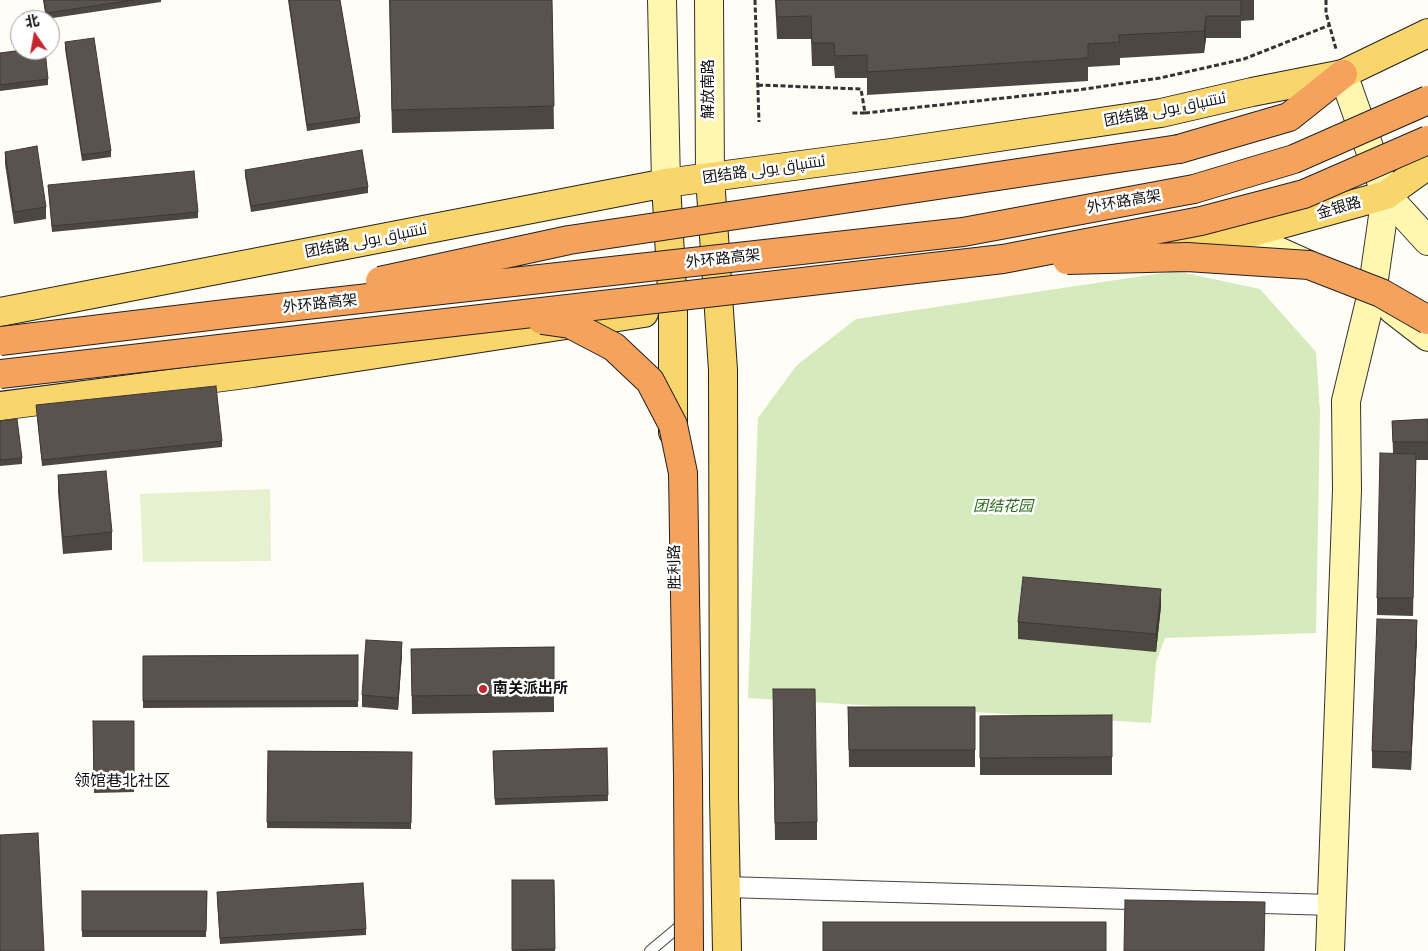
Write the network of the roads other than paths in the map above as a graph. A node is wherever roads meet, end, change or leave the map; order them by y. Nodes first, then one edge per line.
1 (662, 0) edge
2 (709, 0) edge
3 (1428, 33) edge
4 (1343, 74) junction
5 (1428, 100) edge
6 (1428, 140) edge
7 (1428, 165) edge
8 (710, 178) junction
9 (666, 183) junction
10 (1386, 195) junction
11 (1242, 235) junction
12 (1428, 241) edge
13 (971, 262) junction
14 (1372, 293) junction
15 (718, 301) junction
16 (673, 308) junction
17 (0, 312) edge
18 (234, 313) junction
19 (471, 320) junction
20 (1428, 320) edge
21 (1428, 336) edge
22 (0, 341) edge
23 (0, 374) edge
24 (0, 406) edge
25 (726, 887) junction
26 (1331, 905) junction
27 (682, 938) edge
28 (650, 951) edge
29 (689, 951) edge
30 (727, 951) edge
31 (1330, 951) edge

1 - 9 main road
2 - 8 main road, 解放南路
3 - 4 main road
4 - 8 main road, 团结路 ئىتتىپاق يولى
4 - 10 main road
4 - 18 highway, bridge
5 - 18 highway, 外环路高架, bridge
6 - 13 highway, bridge
7 - 10 main road, 金银路
8 - 9 main road, 团结路 ئىتتىپاق يولى
8 - 15 main road
9 - 16 main road, 胜利路
9 - 17 main road, 团结路 ئىتتىپاق يولى
10 - 11 main road, 金银路
10 - 12 main road
10 - 14 main road
11 - 14 main road
11 - 15 main road
13 - 19 highway, bridge
13 - 20 highway, bridge
14 - 21 main road
14 - 26 main road
15 - 16 main road
15 - 25 main road
16 - 24 main road
16 - 27 main road, 胜利路
18 - 22 highway, 外环路高架, bridge
19 - 23 highway, bridge
19 - 29 highway, bridge
25 - 26 street
25 - 30 main road
26 - 31 main road
27 - 28 lane

